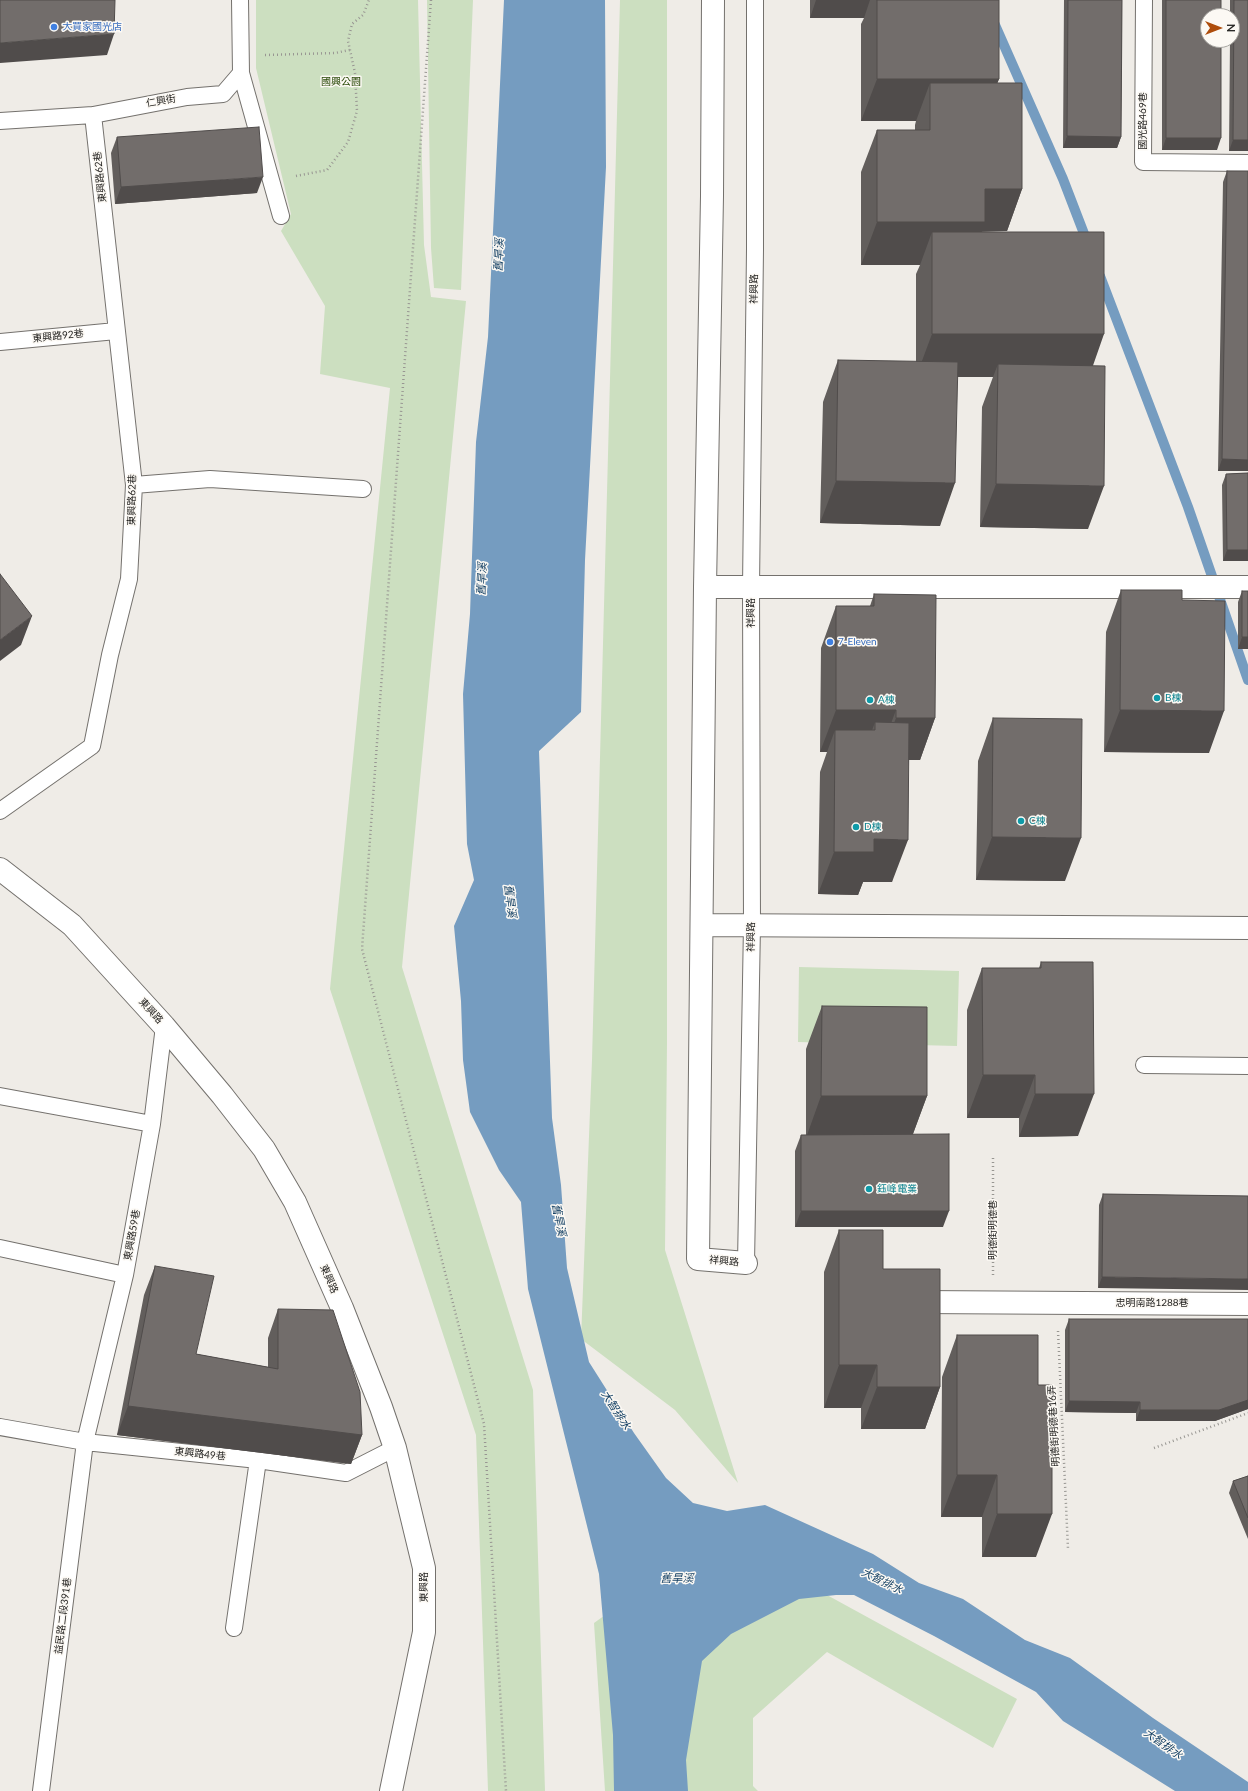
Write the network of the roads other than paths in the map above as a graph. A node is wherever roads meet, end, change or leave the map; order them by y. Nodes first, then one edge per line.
1 (240, 0) edge
2 (713, 0) edge
3 (755, 0) edge
4 (1144, 0) edge
5 (241, 73) junction
6 (93, 115) junction
7 (0, 121) edge
8 (1248, 163) edge
9 (281, 216) dead end
10 (116, 330) junction
11 (0, 342) edge
12 (134, 485) junction
13 (363, 489) dead end
14 (706, 587) junction
15 (751, 587) junction
16 (1248, 587) edge
17 (0, 811) edge
18 (0, 870) edge
19 (702, 925) junction
20 (752, 925) junction
21 (1248, 928) edge
22 (164, 1026) junction
23 (1144, 1065) dead end
24 (1248, 1066) edge
25 (0, 1096) edge
26 (152, 1124) junction
27 (0, 1248) edge
28 (746, 1263) joint
29 (125, 1275) junction
30 (919, 1302) edge
31 (1248, 1304) edge
32 (0, 1427) edge
33 (85, 1442) junction
34 (395, 1448) junction
35 (258, 1460) junction
36 (234, 1628) dead end
37 (41, 1791) edge
38 (391, 1791) edge

1 - 5 lane
2 - 14 street, 祥興路
3 - 15 lane, 祥興路
4 - 8 lane, 國光路469巷
5 - 6 lane, 仁興街
5 - 9 lane
6 - 7 lane, 仁興街
6 - 10 lane, 東興路62巷
10 - 11 lane, 東興路92巷
10 - 12 lane, 東興路62巷
12 - 13 lane
12 - 17 lane, 東興路62巷
14 - 15 street
14 - 19 street, 祥興路
15 - 16 street
15 - 20 lane, 祥興路
18 - 22 street, 東興路
19 - 20 street
19 - 28 street, 祥興路
20 - 21 street
20 - 28 lane, 祥興路
22 - 26 lane, 東興路59巷
22 - 34 street, 東興路
23 - 24 lane
25 - 26 lane
26 - 29 lane, 東興路59巷
27 - 29 lane
29 - 33 lane, 東興路59巷
30 - 31 street, 忠明南路1288巷
32 - 33 lane, 東興路49巷
33 - 35 lane, 東興路49巷
33 - 37 lane, 益民路二段391巷
34 - 35 lane, 東興路49巷
34 - 38 street, 東興路
35 - 36 lane

